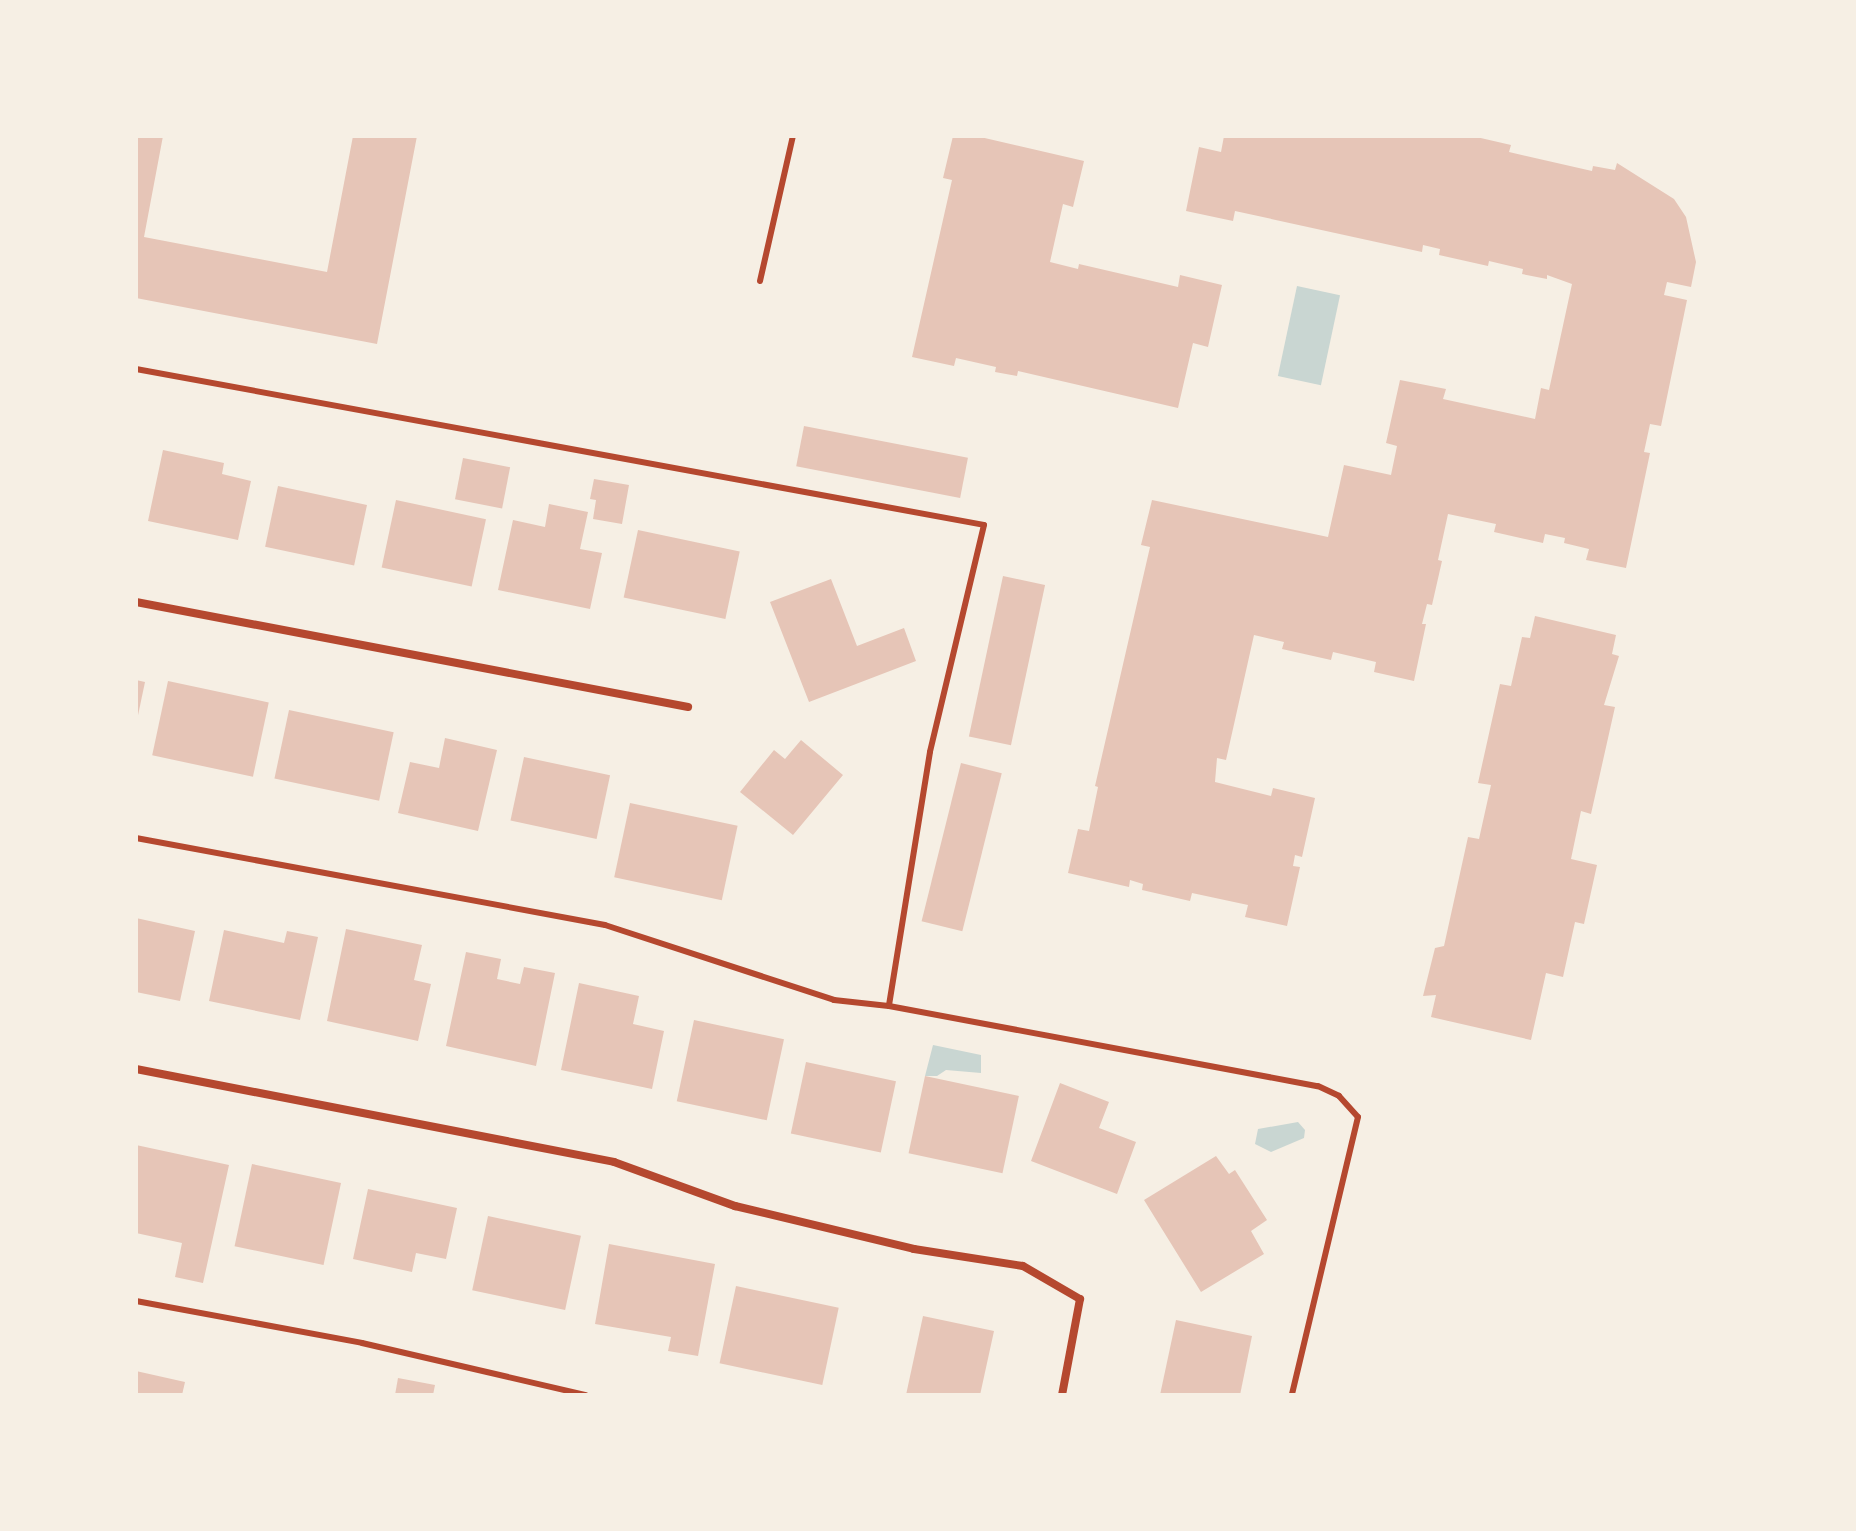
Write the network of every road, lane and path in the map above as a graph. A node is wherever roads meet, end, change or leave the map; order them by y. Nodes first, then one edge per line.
1 (793, 136) edge
2 (760, 281) dead end
3 (136, 369) edge
4 (136, 602) edge
5 (688, 707) dead end
6 (136, 838) edge
7 (889, 1006) junction
8 (136, 1069) edge
9 (136, 1301) edge
10 (586, 1395) edge
11 (1062, 1395) edge
12 (1292, 1395) edge

1 - 2 lane
3 - 7 lane
4 - 5 street
6 - 7 lane
7 - 12 lane
8 - 11 street
9 - 10 lane

